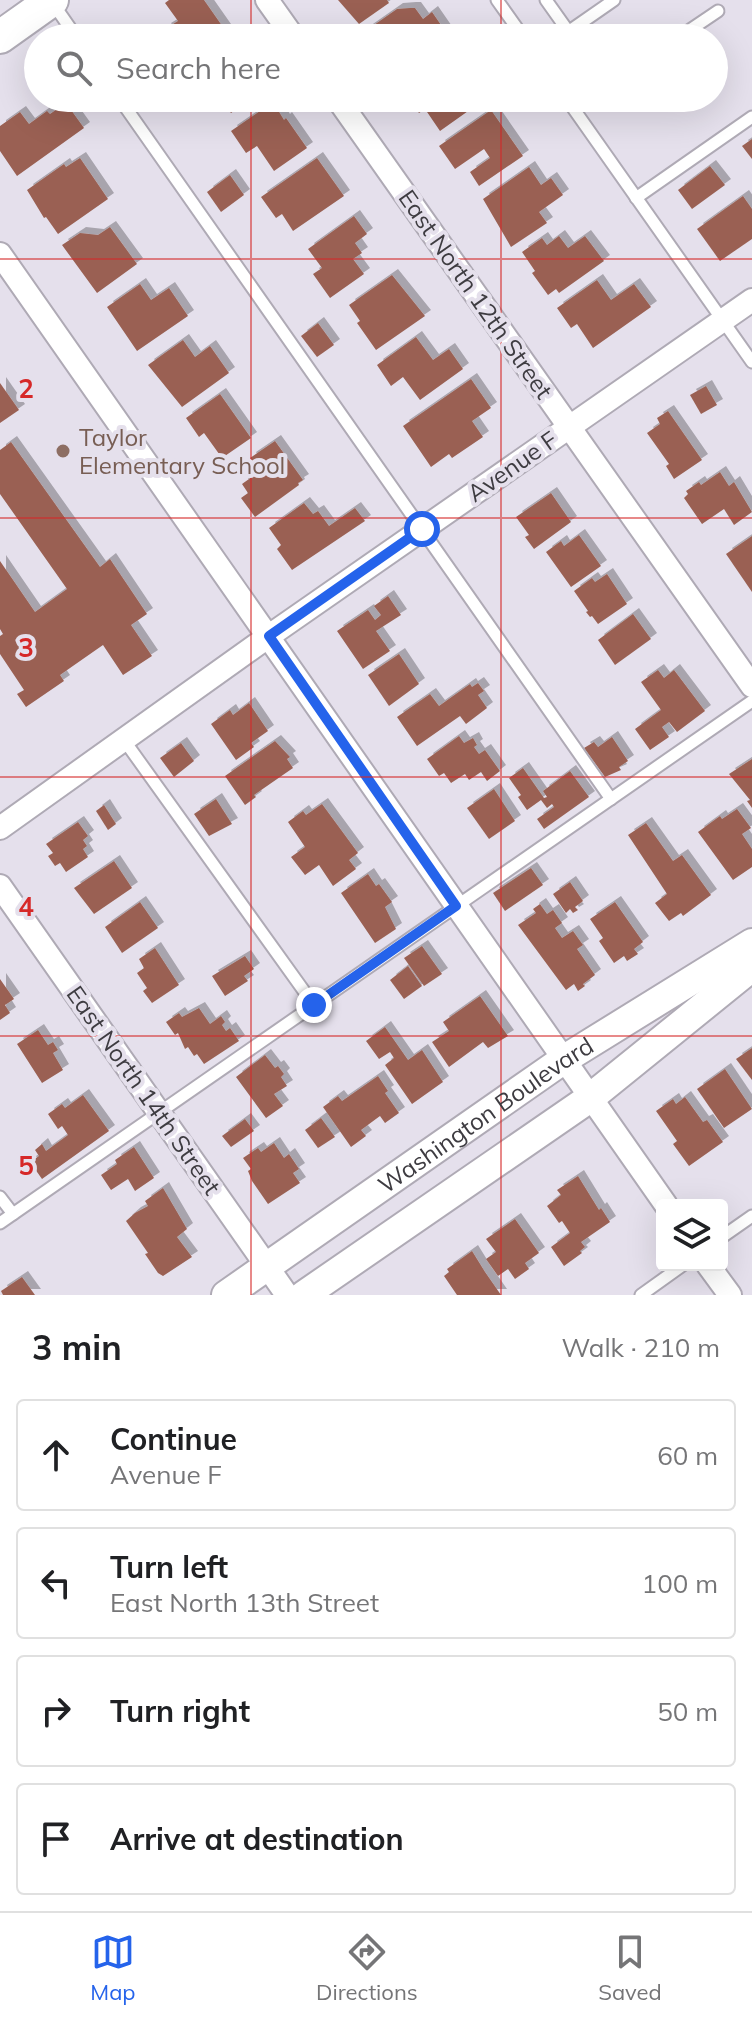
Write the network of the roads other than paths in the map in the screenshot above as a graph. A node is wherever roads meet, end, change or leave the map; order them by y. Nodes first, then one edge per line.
1 (267, 0) edge
2 (497, 0) edge
3 (546, 0) edge
4 (614, 0) edge
5 (43, 3) edge
6 (718, 11) dead end
7 (63, 24) edge
8 (284, 24) edge
9 (514, 24) edge
10 (562, 24) edge
11 (584, 24) edge
12 (699, 24) edge
13 (0, 37) edge
14 (129, 112) edge
15 (347, 112) edge
16 (576, 112) edge
17 (752, 117) edge
18 (636, 198) junction
19 (0, 254) edge
20 (752, 300) edge
21 (723, 320) junction
22 (752, 362) edge
23 (570, 426) junction
24 (422, 529) junction
25 (269, 636) junction
26 (752, 686) edge
27 (752, 701) edge
28 (124, 740) junction
29 (611, 799) junction
30 (0, 828) edge
31 (0, 886) edge
32 (456, 906) junction
33 (752, 943) edge
34 (752, 967) edge
35 (314, 1005) junction
36 (563, 1060) junction
37 (590, 1098) junction
38 (160, 1112) junction
39 (0, 1197) edge
40 (662, 1199) edge
41 (13, 1214) junction
42 (752, 1216) edge
43 (0, 1223) edge
44 (728, 1233) edge
45 (268, 1265) junction
46 (675, 1271) edge
47 (712, 1271) edge
48 (226, 1295) edge
49 (287, 1295) edge
50 (304, 1295) edge
51 (641, 1295) edge
52 (730, 1295) edge

1 - 8 street
2 - 9 lane
3 - 10 lane
4 - 11 lane
5 - 7 lane
5 - 13 main road
6 - 12 lane
14 - 24 lane
15 - 23 street, East North 12th Street
16 - 18 lane
17 - 18 lane
18 - 21 lane
19 - 25 street
20 - 21 street, Avenue F
21 - 22 lane
21 - 23 street, Avenue F
23 - 24 street, Avenue F
23 - 26 street, East North 12th Street
24 - 25 street, Avenue F
24 - 29 lane
25 - 28 street, Avenue F
25 - 32 street
27 - 29 lane
28 - 30 street, Avenue F
28 - 35 lane
29 - 32 lane
31 - 38 street, East North 14th Street
32 - 35 lane
32 - 36 street
33 - 36 street, Washington Boulevard
34 - 37 street, Washington Boulevard
35 - 38 lane
36 - 37 street
36 - 45 street, Washington Boulevard
37 - 40 street
37 - 50 street, Washington Boulevard
38 - 41 lane
38 - 45 street, East North 14th Street
39 - 41 lane
41 - 43 lane
42 - 44 lane
45 - 48 street, Washington Boulevard
45 - 49 street, East North 14th Street
46 - 51 lane
47 - 52 street

